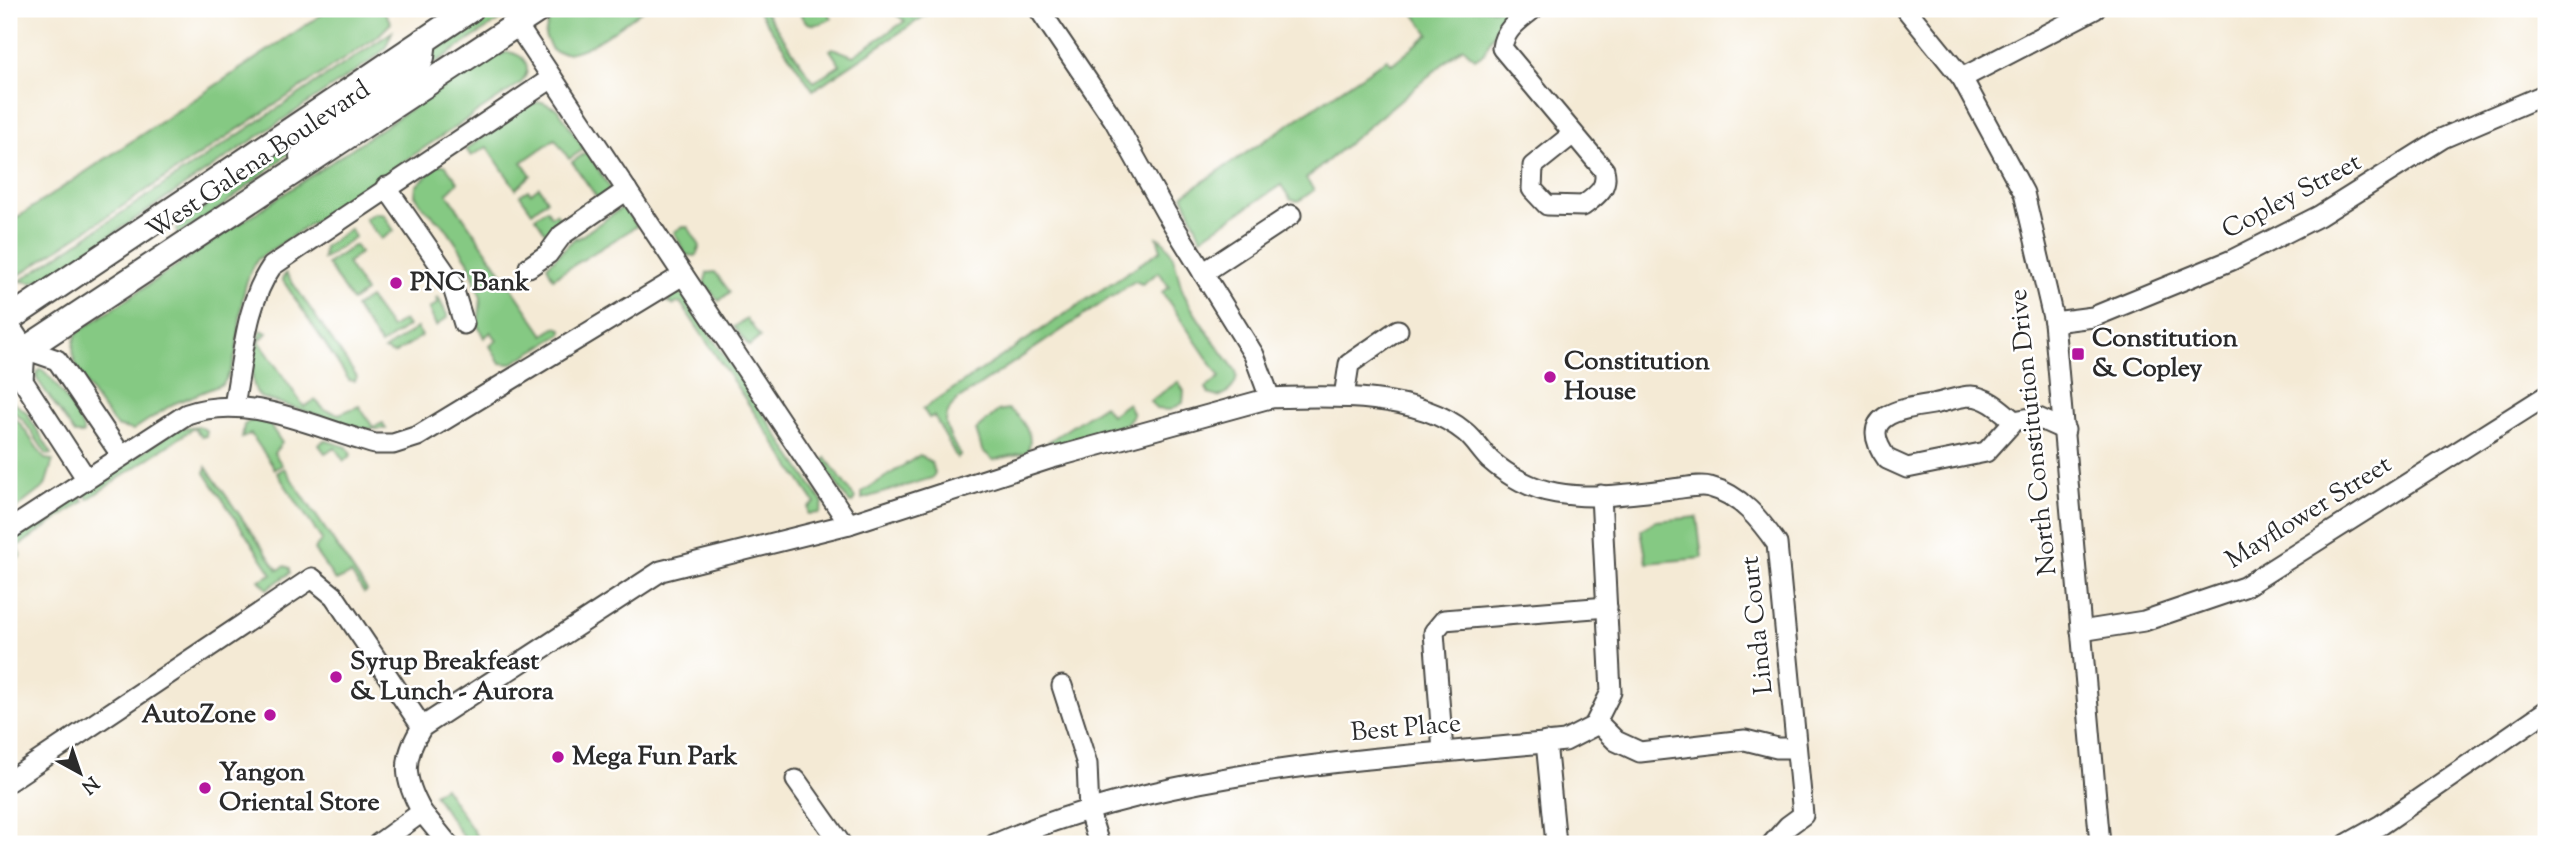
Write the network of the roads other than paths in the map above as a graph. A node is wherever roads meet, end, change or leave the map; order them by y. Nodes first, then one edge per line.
1 (471, 9) edge
2 (540, 9) edge
3 (1039, 9) edge
4 (1533, 9) edge
5 (1906, 9) edge
6 (2095, 9) edge
7 (517, 25) junction
8 (424, 40) junction
9 (552, 78) junction
10 (1962, 78) junction
11 (2546, 94) edge
12 (1573, 134) dead end
13 (282, 181) junction
14 (386, 187) junction
15 (627, 190) junction
16 (1291, 215) dead end
17 (529, 267) dead end
18 (1203, 273) junction
19 (683, 275) junction
20 (9, 319) edge
21 (2054, 323) junction
22 (464, 324) dead end
23 (9, 325) edge
24 (1398, 330) dead end
25 (17, 355) edge
26 (2546, 396) edge
27 (1344, 397) junction
28 (1270, 398) junction
29 (234, 405) junction
30 (2014, 421) junction
31 (2065, 430) junction
32 (121, 455) junction
33 (86, 478) junction
34 (1601, 495) junction
35 (849, 524) junction
36 (9, 530) edge
37 (1607, 607) junction
38 (2081, 631) junction
39 (1062, 687) dead end
40 (2546, 711) edge
41 (1597, 722) junction
42 (422, 727) junction
43 (1546, 742) junction
44 (1796, 748) junction
45 (1443, 752) junction
46 (9, 780) edge
47 (796, 780) dead end
48 (422, 812) junction
49 (1088, 812) junction
50 (378, 844) edge
51 (448, 844) edge
52 (841, 844) edge
53 (995, 844) edge
54 (1099, 844) edge
55 (1556, 844) edge
56 (1772, 844) edge
57 (2100, 844) edge
58 (2347, 844) edge

1 - 8 main road, West Galena Boulevard
2 - 7 main road, West Galena Boulevard
3 - 18 street
4 - 12 street
5 - 10 street, North Constitution Drive
6 - 10 street
7 - 9 street
7 - 13 main road, West Galena Boulevard
8 - 13 main road
8 - 20 main road, West Galena Boulevard
9 - 14 street
9 - 15 street
10 - 21 street, North Constitution Drive
11 - 21 street, Copley Street
13 - 25 main road, West Galena Boulevard
14 - 22 street
14 - 29 street
15 - 17 street
15 - 19 street
16 - 18 street
18 - 28 street
19 - 29 street
19 - 35 street
21 - 31 street, North Constitution Drive
23 - 25 street
24 - 27 street
25 - 32 street
25 - 33 street
26 - 38 street, Mayflower Street
27 - 28 street, Linda Court
27 - 34 street, Linda Court
28 - 35 street, Linda Court
29 - 32 street
30 - 30 street
30 - 31 street
31 - 38 street, North Constitution Drive
32 - 33 street
33 - 36 street
34 - 37 street
34 - 44 street, Linda Court
35 - 42 street, Linda Court
37 - 41 street
37 - 45 street
38 - 57 street, North Constitution Drive
39 - 49 street
40 - 58 street
41 - 43 street, Best Place
41 - 44 street
42 - 46 street
42 - 48 street
43 - 45 street, Best Place
43 - 55 street
44 - 56 street, Linda Court
45 - 49 street, Best Place
47 - 52 street
48 - 50 street
48 - 51 street
49 - 53 street, Best Place
49 - 54 street

